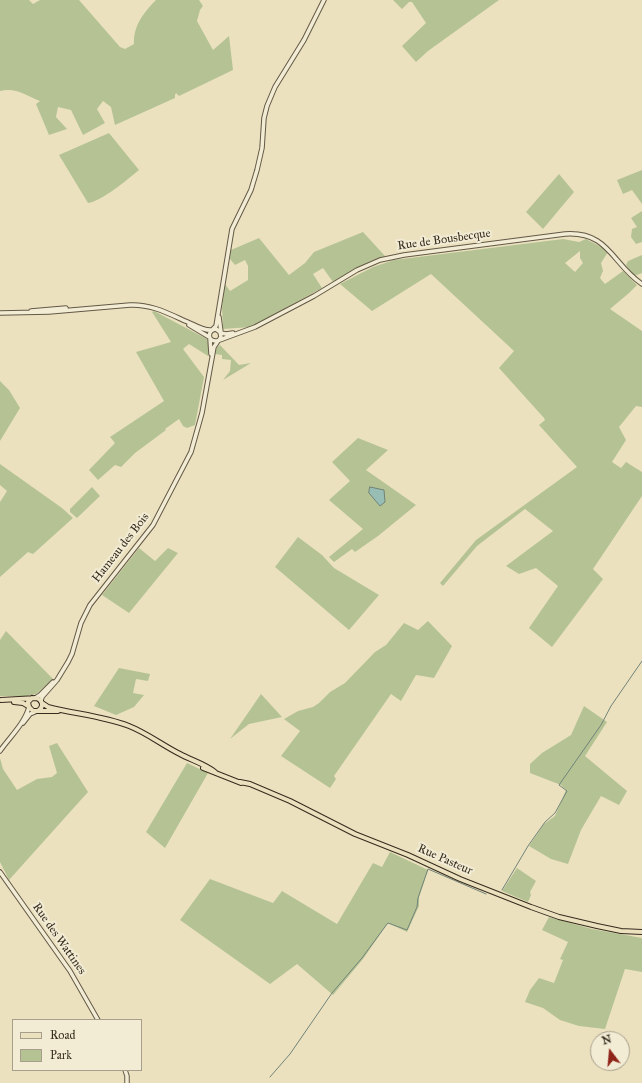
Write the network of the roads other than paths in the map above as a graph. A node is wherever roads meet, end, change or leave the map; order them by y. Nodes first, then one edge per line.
1 (324, 0) edge
2 (642, 284) edge
3 (220, 304) junction
4 (0, 312) edge
5 (178, 318) junction
6 (213, 330) junction
7 (246, 331) junction
8 (221, 333) junction
9 (210, 338) junction
10 (218, 341) junction
11 (210, 366) junction
12 (63, 671) junction
13 (34, 698) junction
14 (0, 700) edge
15 (42, 702) junction
16 (28, 707) junction
17 (36, 711) junction
18 (73, 713) junction
19 (16, 731) junction
20 (0, 751) edge
21 (0, 872) edge
22 (642, 933) edge
23 (97, 1019) edge
24 (125, 1071) edge
25 (127, 1083) edge

1 - 3 street
2 - 7 street, Rue de Bousbecque
3 - 6 street
3 - 8 street
4 - 5 street
5 - 6 street
5 - 9 street
6 - 8 street
6 - 9 street
7 - 8 street, Rue de Bousbecque
7 - 10 street, Rue de Bousbecque
8 - 10 street
9 - 10 street
9 - 11 street, Hameau des Bois
10 - 11 street, Hameau des Bois
11 - 12 street, Hameau des Bois
12 - 13 street, Hameau des Bois
12 - 15 street, Hameau des Bois
13 - 14 main road
13 - 15 main road
13 - 16 main road
14 - 16 main road
15 - 17 main road
15 - 18 main road, Rue Pasteur
16 - 17 main road
16 - 19 street
17 - 18 main road, Rue Pasteur
17 - 19 street
18 - 22 main road, Rue Pasteur
19 - 20 street
21 - 23 street, Rue des Wattines
24 - 25 street

